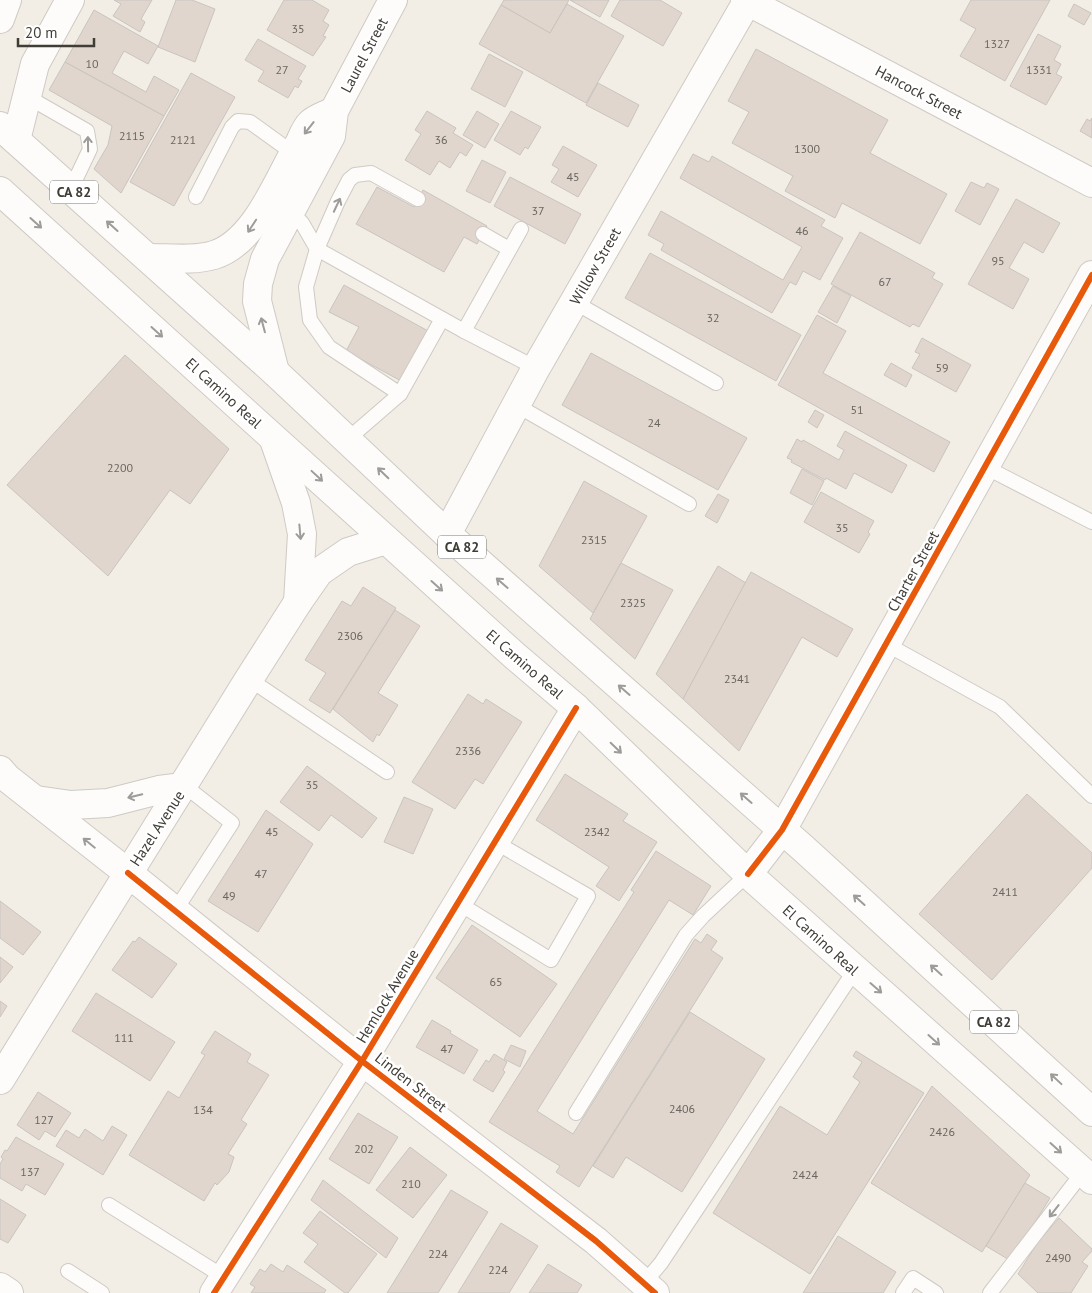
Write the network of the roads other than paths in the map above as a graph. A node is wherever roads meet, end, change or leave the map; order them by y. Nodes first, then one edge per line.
1 (70, 0) edge
2 (393, 0) edge
3 (747, 0) edge
4 (26, 96) junction
5 (334, 111) junction
6 (8, 133) edge
7 (293, 153) junction
8 (1092, 183) edge
9 (71, 189) junction
10 (0, 191) edge
11 (196, 197) dead end
12 (418, 199) dead end
13 (285, 223) junction
14 (520, 228) dead end
15 (482, 234) dead end
16 (318, 249) junction
17 (509, 249) junction
18 (149, 258) junction
19 (1092, 275) edge
20 (574, 302) junction
21 (442, 319) junction
22 (464, 331) junction
23 (536, 368) junction
24 (275, 372) junction
25 (716, 383) dead end
26 (400, 394) junction
27 (516, 405) junction
28 (272, 436) junction
29 (348, 440) junction
30 (985, 467) junction
31 (689, 504) dead end
32 (1092, 522) edge
33 (447, 534) junction
34 (386, 540) junction
35 (298, 602) junction
36 (886, 644) junction
37 (249, 679) junction
38 (576, 708) junction
39 (0, 770) edge
40 (387, 772) dead end
41 (183, 787) junction
42 (1092, 796) edge
43 (35, 800) junction
44 (782, 830) junction
45 (495, 842) junction
46 (128, 873) junction
47 (748, 874) junction
48 (458, 903) junction
49 (175, 911) junction
50 (855, 970) junction
51 (362, 1061) junction
52 (0, 1080) edge
53 (1092, 1112) edge
54 (576, 1113) dead end
55 (1088, 1176) edge
56 (109, 1205) dead end
57 (68, 1271) dead end
58 (219, 1285) edge
59 (0, 1287) edge
60 (650, 1288) edge
61 (9, 1293) edge
62 (102, 1293) edge
63 (903, 1293) edge
64 (936, 1293) edge
65 (990, 1293) edge

1 - 4 main road
2 - 5 main road, Laurel Street
3 - 8 main road, Hancock Street
3 - 20 main road, Willow Street
4 - 6 main road
9 -> 4 lane
5 -> 7 main road
5 - 13 main road
6 - 9 main road, CA 82
7 - 11 lane
7 - 13 main road
7 -> 18 main road
18 -> 9 main road, CA 82
10 -> 28 main road, El Camino Real / CA 82
16 -> 12 lane
13 - 16 lane
24 -> 13 main road
14 - 17 lane
15 - 17 lane
16 - 21 lane
16 - 26 lane
17 - 22 lane
18 - 24 main road, CA 82
19 - 30 main road, Charter Street
20 - 23 main road, Willow Street
20 - 25 lane
21 - 22 lane
21 - 26 lane
22 - 23 lane
23 - 27 main road, Willow Street
24 - 29 main road, CA 82
26 - 29 lane
27 - 31 lane
27 - 33 main road, Willow Street
28 -> 34 main road, El Camino Real / CA 82
28 -> 35 main road, Hazel Avenue
33 -> 29 main road, CA 82
30 - 32 lane
30 - 36 main road, Charter Street
44 -> 33 main road, CA 82
34 - 35 main road, Hazel Avenue
34 -> 38 main road, El Camino Real / CA 82
35 - 37 main road, Hazel Avenue
36 - 42 lane
36 - 44 main road, Charter Street
37 - 40 lane
37 - 41 main road, Hazel Avenue
38 - 45 main road, Hemlock Avenue
38 -> 47 main road, El Camino Real / CA 82
39 - 43 main road, Linden Street
41 -> 43 main road
41 - 46 main road, Hazel Avenue
41 - 49 lane
46 -> 43 main road, Linden Street
44 - 47 main road, Charter Street
53 -> 44 main road, CA 82
45 - 48 main road, Hemlock Avenue
45 - 48 lane
46 - 49 main road, Linden Street
46 - 52 main road, Hazel Avenue
47 - 50 main road, El Camino Real / CA 82
47 - 54 lane
48 - 51 main road, Hemlock Avenue
49 - 51 main road, Linden Street
50 -> 55 main road, El Camino Real / CA 82
50 - 60 lane
51 - 58 main road, Hemlock Avenue
51 - 60 main road, Linden Street
55 -> 65 lane
56 - 58 lane
57 - 62 lane
59 - 61 main road
63 - 64 lane

